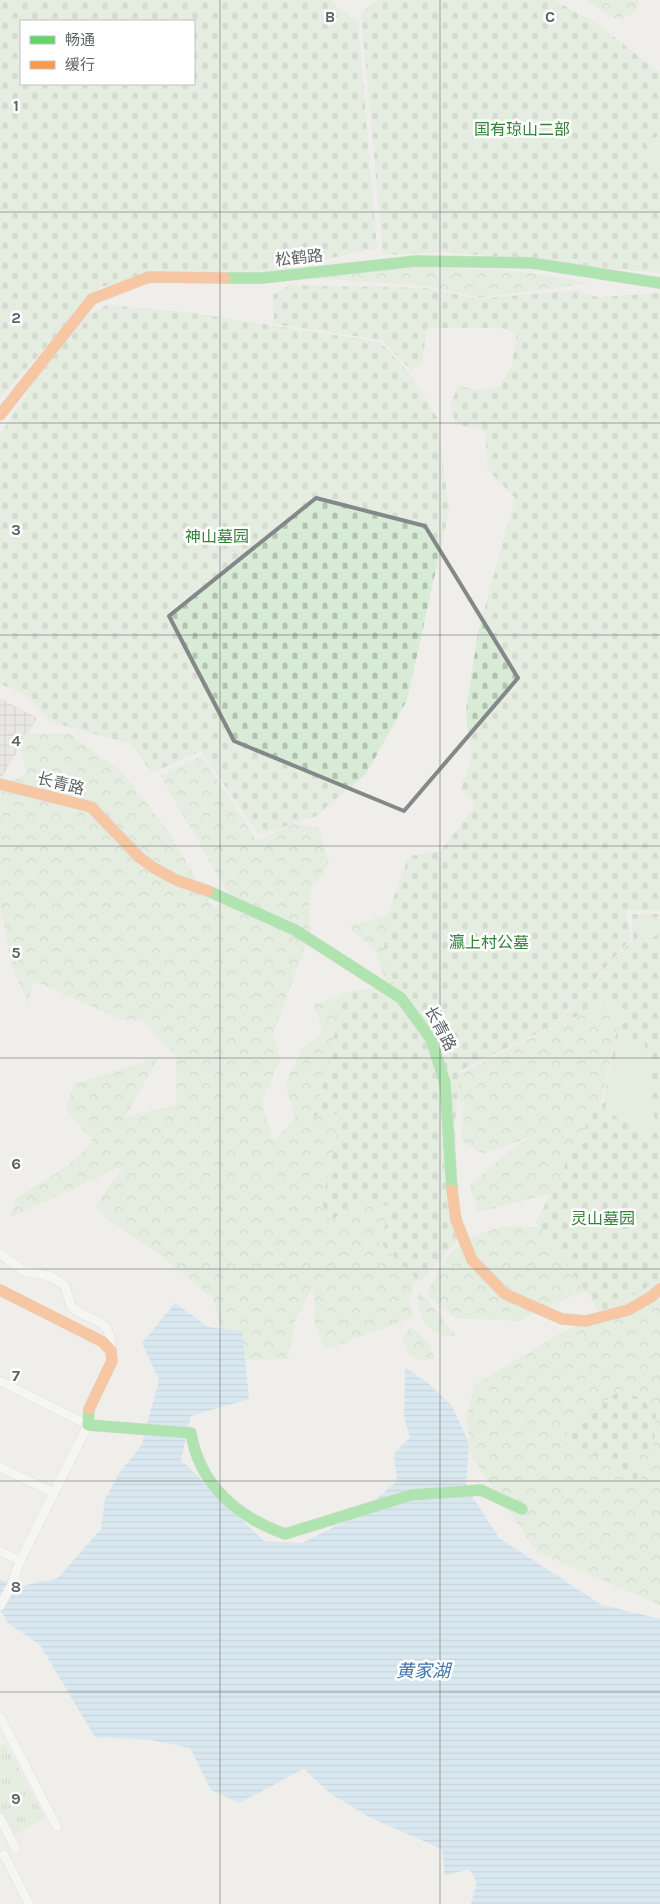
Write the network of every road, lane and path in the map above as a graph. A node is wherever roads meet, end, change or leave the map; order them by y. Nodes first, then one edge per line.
1 (660, 283) edge
2 (0, 415) edge
3 (0, 784) edge
4 (0, 1254) edge
5 (660, 1289) edge
6 (0, 1290) edge
7 (111, 1351) junction
8 (0, 1380) edge
9 (88, 1425) junction
10 (0, 1467) edge
11 (54, 1493) junction
12 (522, 1509) dead end
13 (0, 1551) edge
14 (20, 1561) junction
15 (0, 1606) edge
16 (0, 1717) edge
17 (9, 1736) junction
18 (0, 1740) edge
19 (0, 1818) edge
20 (57, 1827) dead end
21 (16, 1849) dead end
22 (4, 1855) dead end
23 (29, 1904) edge

1 - 2 street, 松鹤路
3 - 5 street, 长青路
4 - 7 street
6 - 7 street
7 - 9 street
8 - 9 street
9 - 11 street
9 - 12 street
10 - 11 street
11 - 14 street
13 - 14 street
14 - 15 street
16 - 17 street
17 - 18 street
17 - 20 street
19 - 21 street
22 - 23 street

